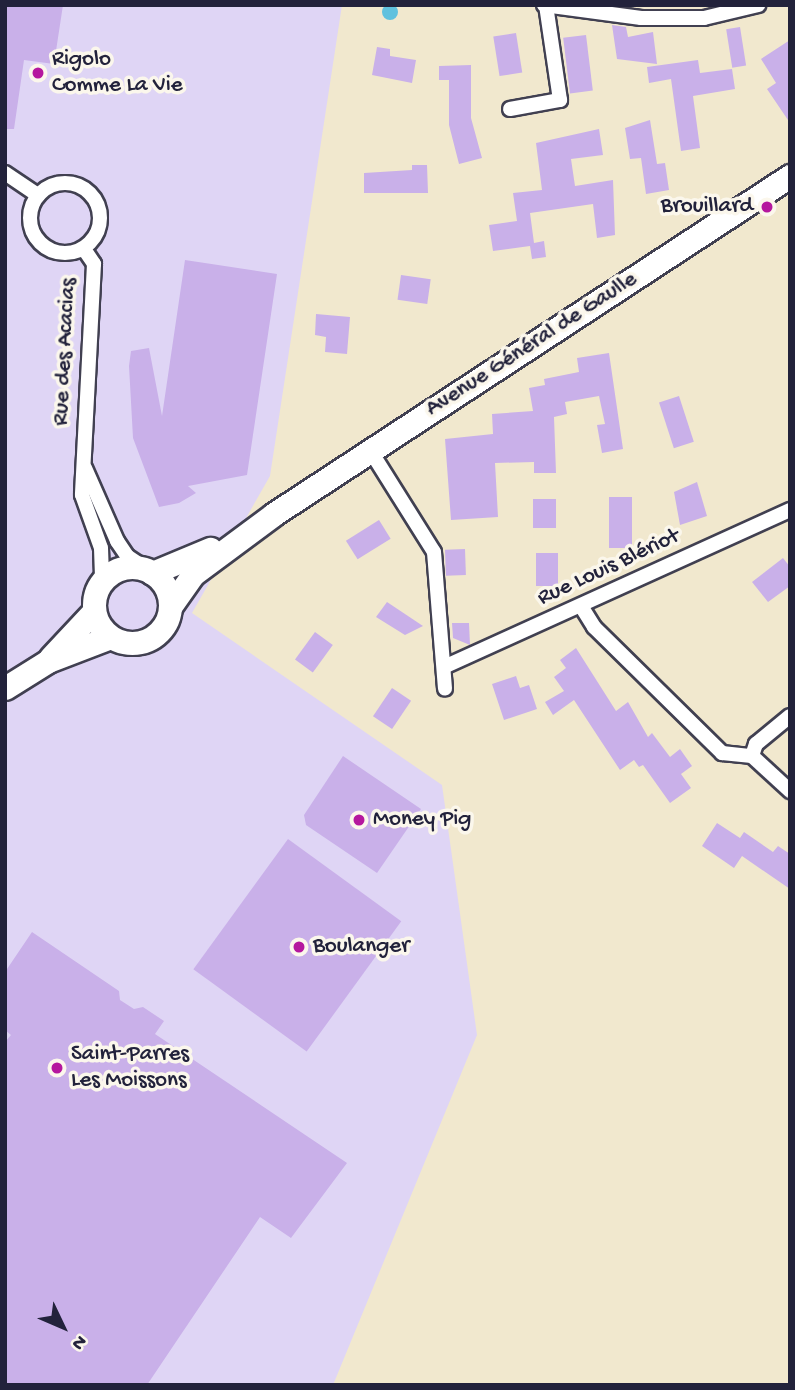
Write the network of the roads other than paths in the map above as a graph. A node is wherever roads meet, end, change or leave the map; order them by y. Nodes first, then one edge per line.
1 (545, 5) edge
2 (753, 6) edge
3 (510, 108) dead end
4 (5, 173) edge
5 (790, 176) edge
6 (38, 195) junction
7 (84, 249) junction
8 (370, 450) junction
9 (82, 460) junction
10 (790, 510) edge
11 (274, 514) junction
12 (149, 571) junction
13 (102, 581) junction
14 (580, 606) junction
15 (170, 607) junction
16 (94, 611) junction
17 (111, 637) junction
18 (48, 661) junction
19 (446, 666) junction
20 (5, 688) edge
21 (445, 689) dead end
22 (790, 716) edge
23 (751, 756) junction
24 (790, 791) edge

1 - 2 street
1 - 3 street
4 - 6 street
5 - 8 main road, Avenue Général de Gaulle
6 - 7 street
6 - 7 street
7 - 9 street, Rue des Acacias
8 - 11 main road, Avenue Général de Gaulle
8 - 19 street
9 - 12 street, Rue des Acacias
9 - 13 street, Rue des Acacias
10 - 14 street, Rue Louis Blériot
11 - 12 main road, Avenue Général de Gaulle
11 - 15 main road, Avenue Général de Gaulle
12 - 13 main road
12 - 15 main road
13 - 16 main road
14 - 19 street, Rue Louis Blériot
14 - 23 street
15 - 17 main road
16 - 17 main road
16 - 18 main road
17 - 18 main road
18 - 20 main road
19 - 21 street
22 - 23 street
23 - 24 street

